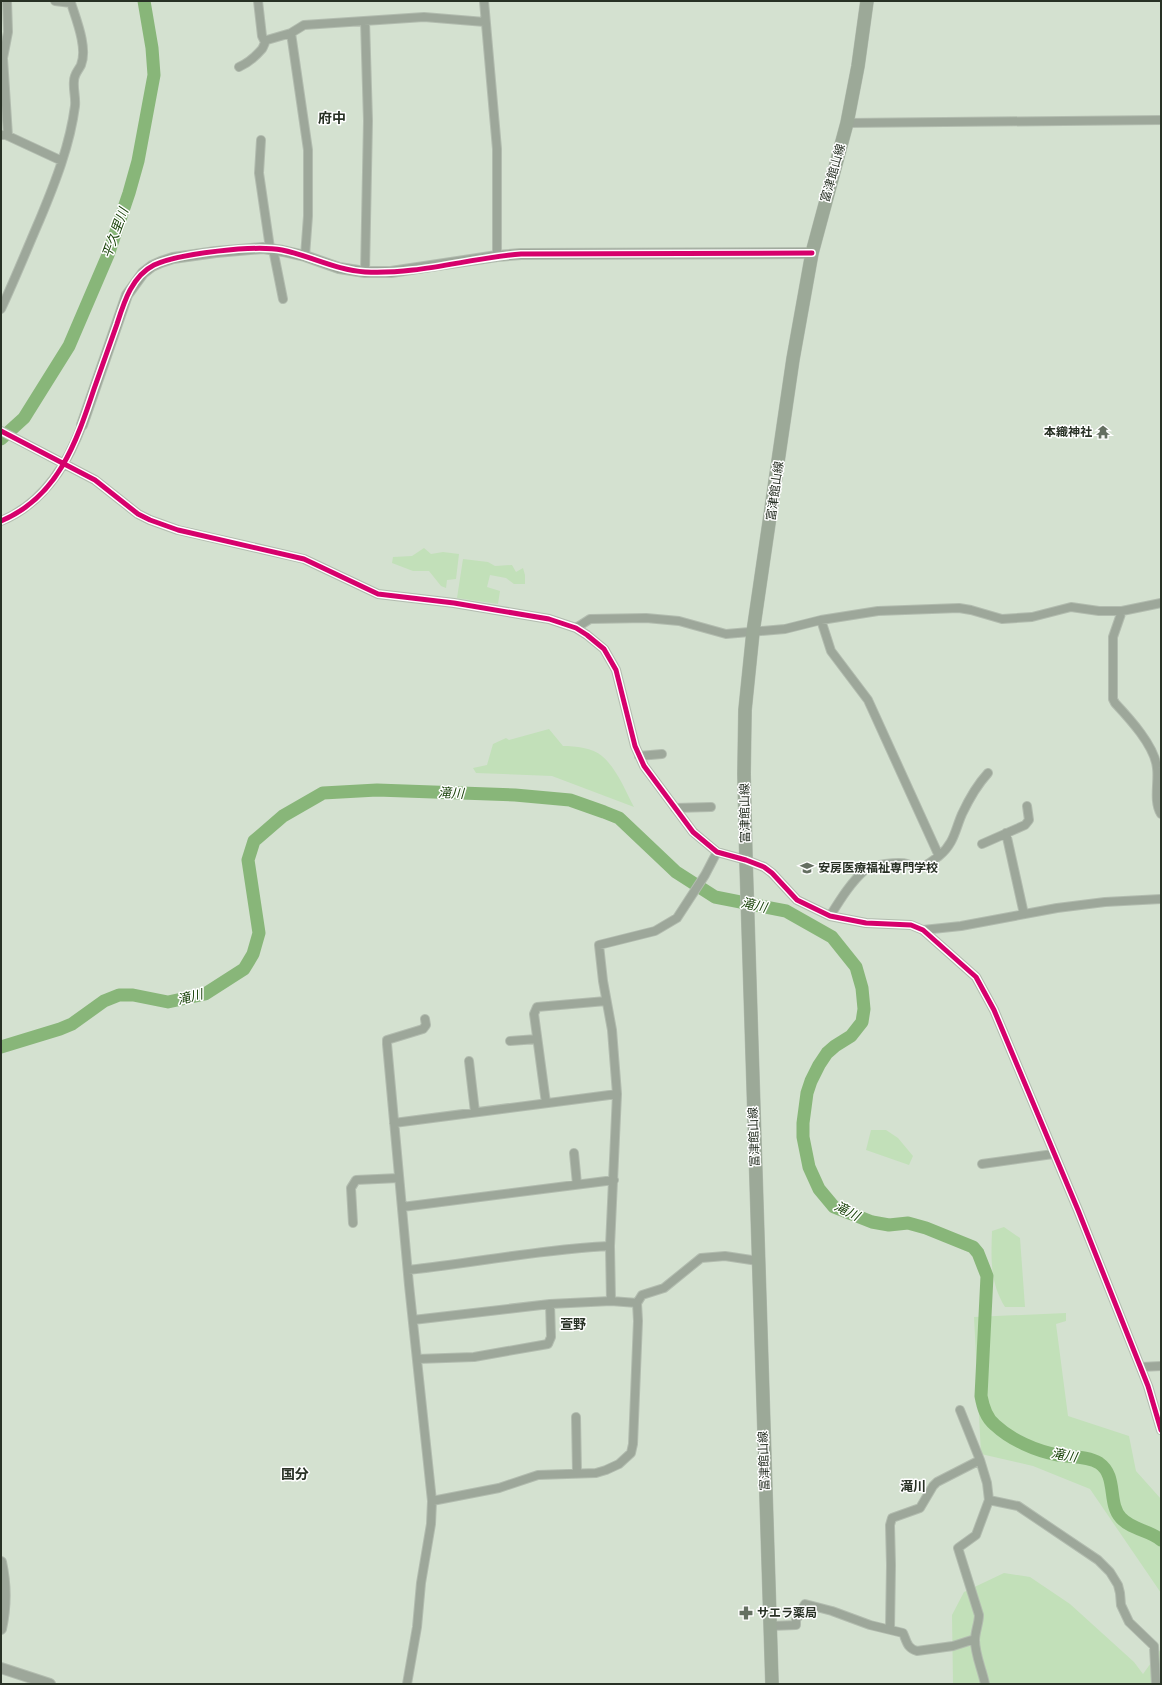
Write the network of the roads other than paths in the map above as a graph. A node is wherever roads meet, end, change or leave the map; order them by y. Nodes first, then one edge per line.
1 (7, 1) edge
2 (55, 1) edge
3 (258, 1) edge
4 (484, 1) edge
5 (867, 1) edge
6 (365, 21) junction
7 (485, 22) junction
8 (291, 33) junction
9 (265, 42) junction
10 (239, 67) dead end
11 (1161, 120) edge
12 (847, 124) junction
13 (4, 135) edge
14 (261, 140) dead end
15 (62, 160) junction
16 (272, 248) junction
17 (812, 253) junction
18 (305, 256) junction
19 (497, 256) junction
20 (365, 272) junction
21 (283, 299) dead end
22 (1, 308) edge
23 (82, 425) joint
24 (1, 431) edge
25 (65, 463) junction
26 (1, 521) edge
27 (1161, 603) edge
28 (1122, 611) junction
29 (821, 620) junction
30 (576, 628) junction
31 (753, 632) junction
32 (662, 754) dead end
33 (639, 756) junction
34 (988, 773) dead end
35 (1028, 806) dead end
36 (711, 807) dead end
37 (675, 808) junction
38 (1161, 814) edge
39 (1006, 833) junction
40 (982, 844) dead end
41 (717, 852) junction
42 (939, 856) junction
43 (746, 860) junction
44 (1161, 899) edge
45 (1024, 914) junction
46 (830, 916) junction
47 (923, 930) junction
48 (606, 1001) junction
49 (425, 1019) dead end
50 (537, 1039) junction
51 (510, 1041) dead end
52 (469, 1061) dead end
53 (617, 1094) junction
54 (546, 1103) junction
55 (475, 1112) junction
56 (394, 1123) junction
57 (574, 1152) dead end
58 (1053, 1154) junction
59 (982, 1164) dead end
60 (399, 1178) junction
61 (614, 1180) junction
62 (577, 1184) junction
63 (402, 1207) junction
64 (353, 1223) dead end
65 (610, 1246) junction
66 (758, 1261) junction
67 (408, 1270) junction
68 (610, 1301) junction
69 (637, 1302) junction
70 (550, 1304) junction
71 (413, 1320) junction
72 (417, 1360) junction
73 (1161, 1366) edge
74 (1141, 1368) junction
75 (960, 1410) dead end
76 (576, 1417) dead end
77 (1161, 1430) edge
78 (980, 1460) junction
79 (577, 1473) junction
80 (989, 1500) junction
81 (432, 1501) junction
82 (1, 1562) edge
83 (770, 1626) junction
84 (1, 1629) edge
85 (890, 1629) junction
86 (975, 1639) junction
87 (1, 1668) edge
88 (50, 1684) edge
89 (407, 1684) edge
90 (772, 1684) edge
91 (985, 1684) edge
92 (1156, 1684) edge

1 - 13 street
2 - 15 street
3 - 9 street
4 - 7 street
5 - 12 main road, 富津館山線
6 - 7 street
6 - 8 street
6 - 20 street
7 - 19 street
8 - 9 street
8 - 18 street
9 - 10 street
11 - 12 street
12 - 17 main road, 富津館山線
13 - 15 street
14 - 16 street
15 - 22 street
16 - 18 street
16 - 21 street
16 - 23 street
17 - 19 street
17 - 31 main road, 富津館山線
18 - 20 street
19 - 20 street
23 - 25 street
24 - 25 street
25 - 26 street
25 - 30 street
27 - 28 street
28 - 29 street
28 - 38 street
29 - 31 street
29 - 42 street
30 - 31 street
30 - 33 street
31 - 43 main road, 富津館山線
32 - 33 street
33 - 37 street
34 - 42 street
35 - 39 street
36 - 37 street
37 - 41 street
39 - 40 street
39 - 45 street
41 - 43 street
41 - 48 street
42 - 46 street
43 - 46 street
43 - 66 main road, 富津館山線
44 - 45 street
45 - 47 street
46 - 47 street
47 - 58 street
48 - 50 street
48 - 53 street
49 - 56 street
50 - 51 street
50 - 54 street
52 - 55 street
53 - 54 street
53 - 61 street
54 - 55 street
55 - 56 street
56 - 60 street
57 - 62 street
58 - 59 street
58 - 74 street
60 - 63 street
60 - 64 street
61 - 62 street
61 - 65 street
62 - 63 street
63 - 67 street
65 - 67 street
65 - 68 street
66 - 69 street
66 - 83 main road, 富津館山線
67 - 71 street
68 - 69 street
68 - 70 street
69 - 79 street
70 - 71 street
70 - 72 street
71 - 72 street
72 - 81 street
73 - 74 street
74 - 77 street
75 - 78 street
76 - 79 street
78 - 80 street
78 - 85 street
79 - 81 street
80 - 86 street
80 - 92 street
81 - 89 street
82 - 84 street
83 - 85 street
83 - 90 main road, 富津館山線
85 - 86 street
86 - 91 street
87 - 88 street

